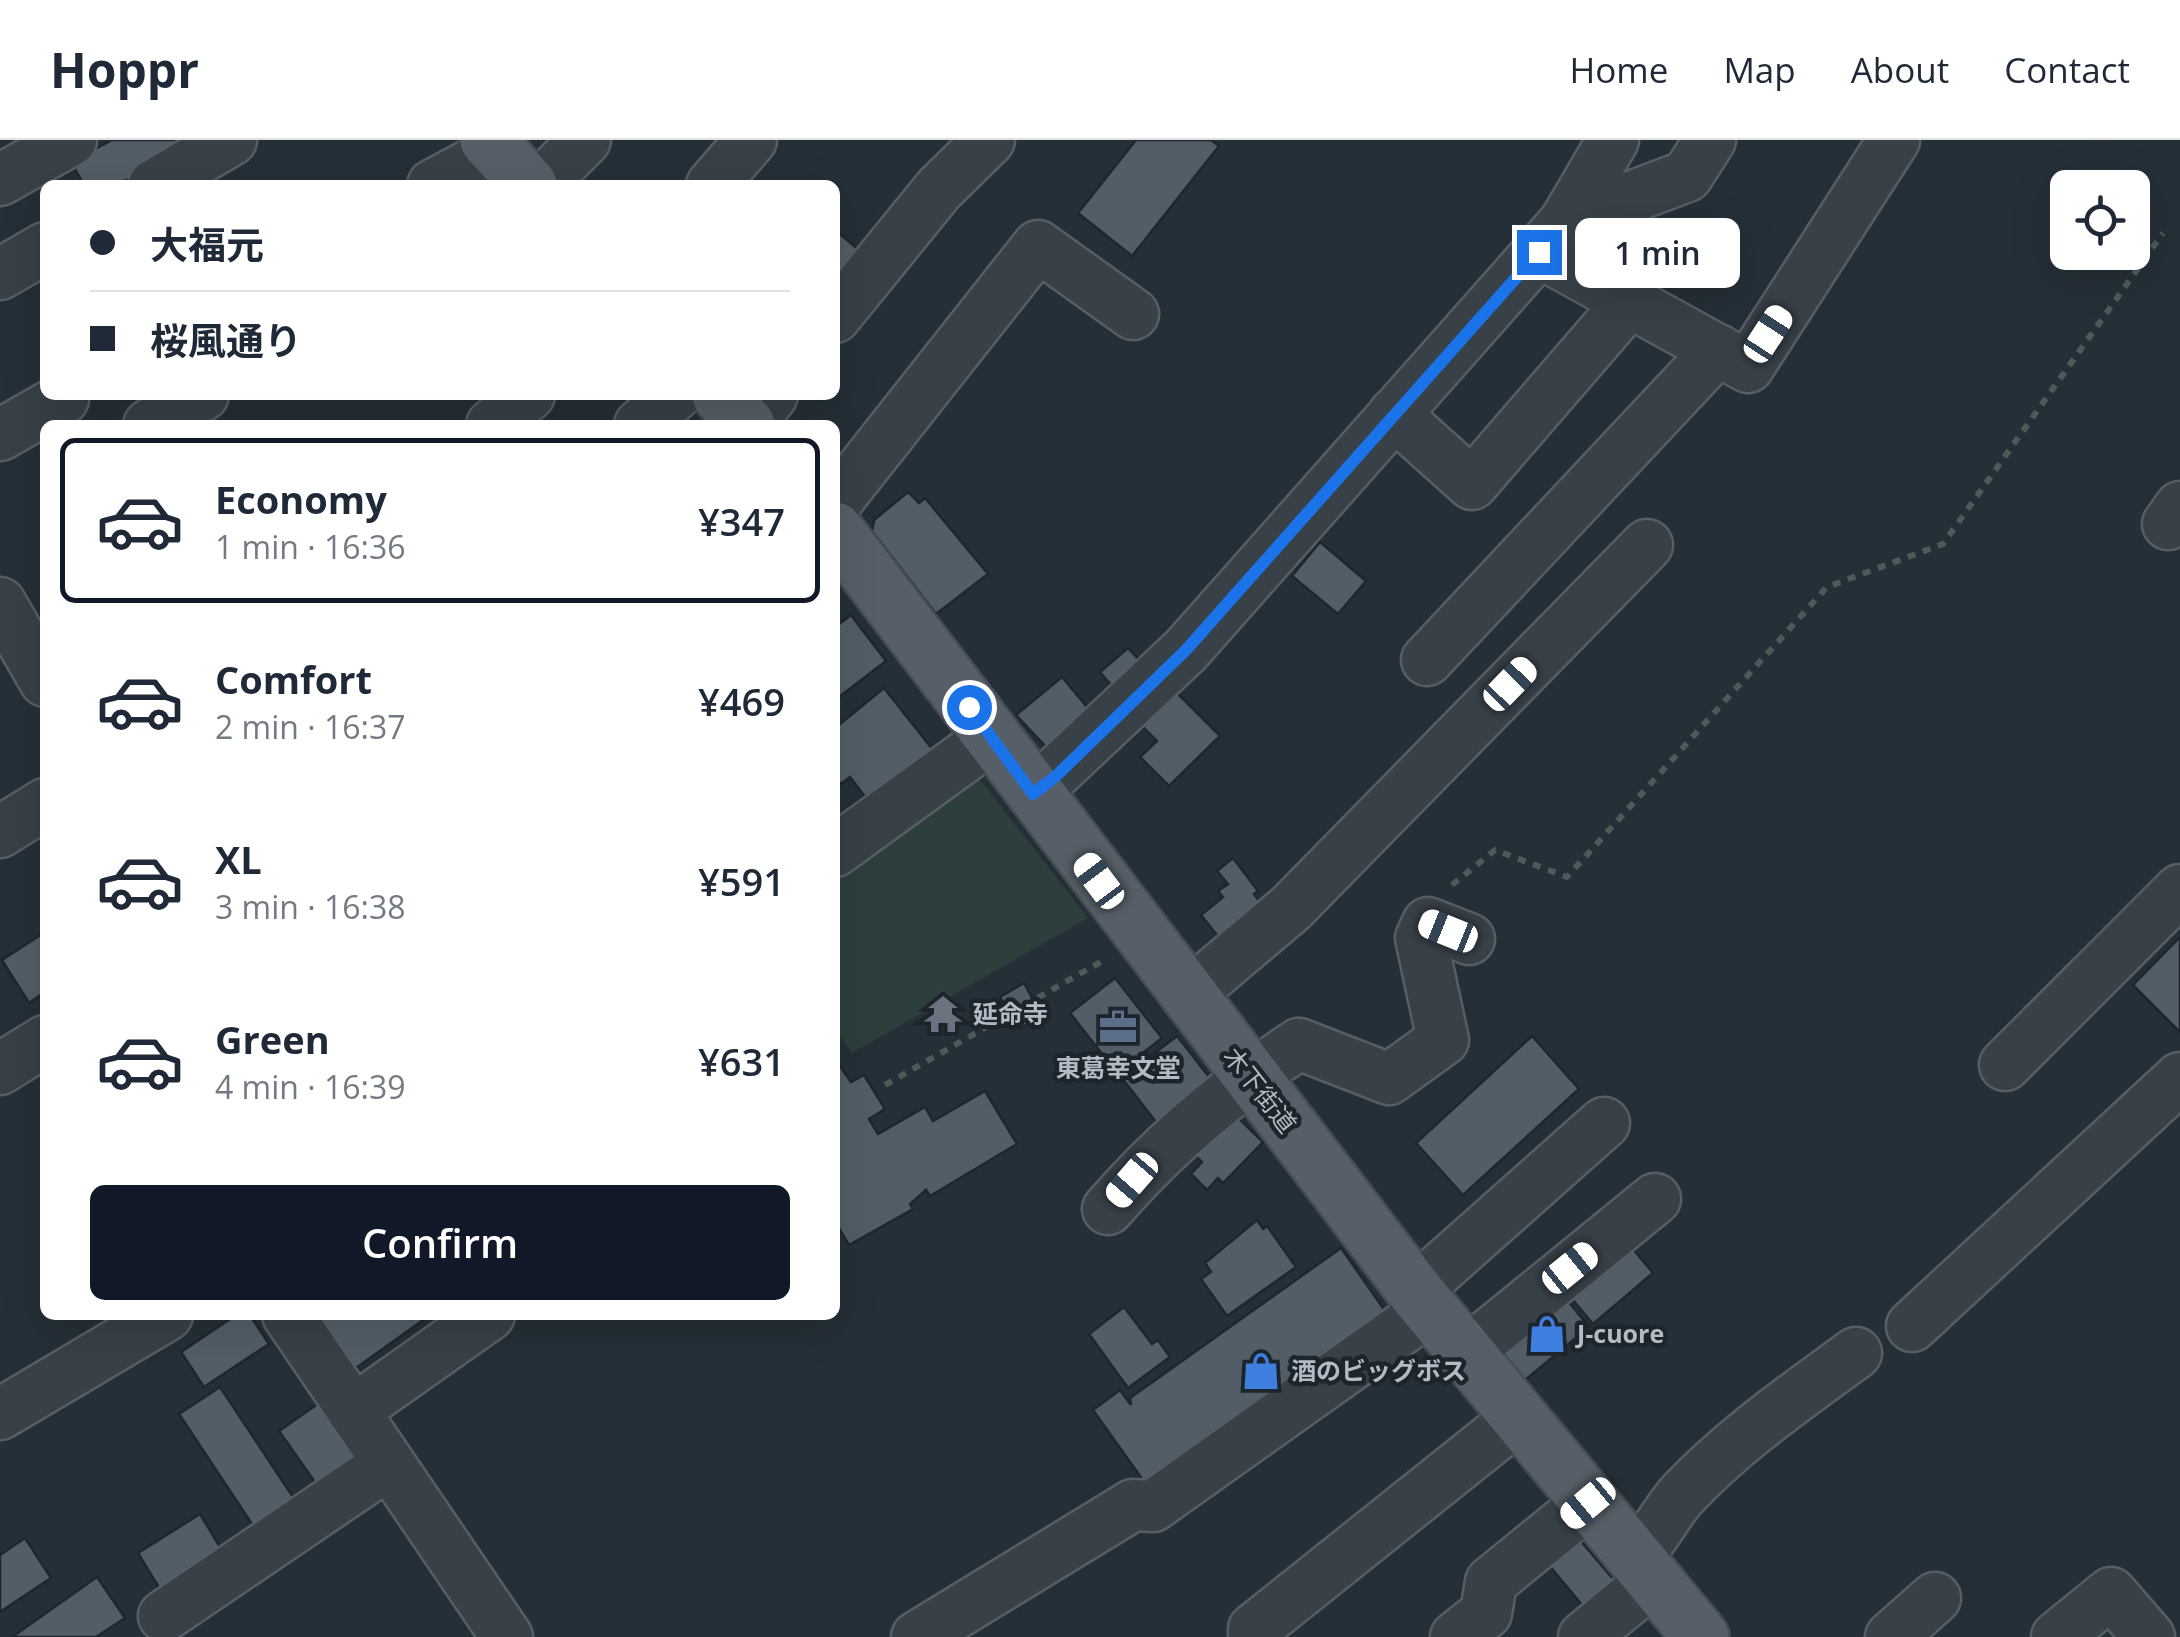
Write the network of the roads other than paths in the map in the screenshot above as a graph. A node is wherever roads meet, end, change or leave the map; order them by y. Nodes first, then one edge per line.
1 (70, 140) edge
2 (231, 140) edge
3 (584, 140) edge
4 (751, 140) edge
5 (989, 140) edge
6 (1613, 140) edge
7 (1710, 140) edge
8 (1894, 140) edge
9 (512, 165) edge
10 (0, 180) edge
11 (163, 180) edge
12 (453, 180) edge
13 (716, 180) edge
14 (1552, 237) junction
15 (40, 251) edge
16 (0, 274) edge
17 (1630, 301) junction
18 (840, 312) edge
19 (1133, 314) dead end
20 (1718, 350) junction
21 (61, 400) edge
22 (195, 400) edge
23 (524, 400) edge
24 (670, 400) edge
25 (725, 400) edge
26 (768, 400) edge
27 (1394, 414) junction
28 (158, 420) edge
29 (498, 420) edge
30 (646, 420) edge
31 (743, 420) edge
32 (752, 420) edge
33 (0, 435) edge
34 (840, 497) edge
35 (840, 537) edge
36 (1647, 544) dead end
37 (0, 603) edge
38 (1427, 660) dead end
39 (40, 673) edge
40 (992, 737) junction
41 (1033, 794) junction
42 (840, 847) edge
43 (2180, 890) edge
44 (1448, 931) road end
45 (1187, 996) junction
46 (40, 1044) edge
47 (2005, 1065) dead end
48 (0, 1069) edge
49 (1250, 1076) junction
50 (2180, 1078) edge
51 (1604, 1123) dead end
52 (1655, 1199) dead end
53 (1108, 1209) dead end
54 (1422, 1300) junction
55 (159, 1320) edge
56 (291, 1320) edge
57 (482, 1320) edge
58 (1912, 1326) dead end
59 (1856, 1353) dead end
60 (1466, 1354) junction
61 (353, 1412) junction
62 (0, 1414) edge
63 (1518, 1418) junction
64 (388, 1464) junction
65 (1588, 1503) junction
66 (1644, 1569) junction
67 (1935, 1598) dead end
68 (164, 1616) dead end
69 (488, 1630) edge
70 (916, 1637) edge
71 (1254, 1637) edge
72 (1456, 1637) edge
73 (1584, 1637) edge
74 (1701, 1637) edge
75 (1891, 1637) edge
76 (2057, 1637) edge
77 (2149, 1637) edge

1 - 10 street
2 - 11 street
3 - 9 street
4 - 13 street
5 - 18 street
6 - 14 street
7 - 14 street
8 - 20 street
9 - 12 street
14 - 17 street
14 - 27 street
15 - 16 street
17 - 20 street
17 - 27 street
19 - 34 street
20 - 38 street
21 - 33 street
22 - 28 street
23 - 29 street
24 - 30 street
25 - 31 main road
26 - 32 street
27 - 41 street
35 - 40 main road, 木下街道
36 - 45 street
37 - 39 street
40 - 41 main road, 木下街道
40 - 42 street
41 - 45 main road, 木下街道
43 - 47 street
44 - 49 street
45 - 49 main road, 木下街道
46 - 48 street
49 - 53 street
49 - 54 main road, 木下街道
50 - 58 street
51 - 54 street
52 - 60 street
54 - 60 main road, 木下街道
54 - 70 street
55 - 62 street
56 - 61 street
57 - 61 street
59 - 66 street
60 - 63 main road, 木下街道
61 - 64 street
63 - 65 main road, 木下街道
63 - 71 street
64 - 68 street
64 - 69 street
65 - 66 main road, 木下街道
65 - 72 street
66 - 73 street
66 - 74 main road, 木下街道
67 - 75 street
76 - 77 street

